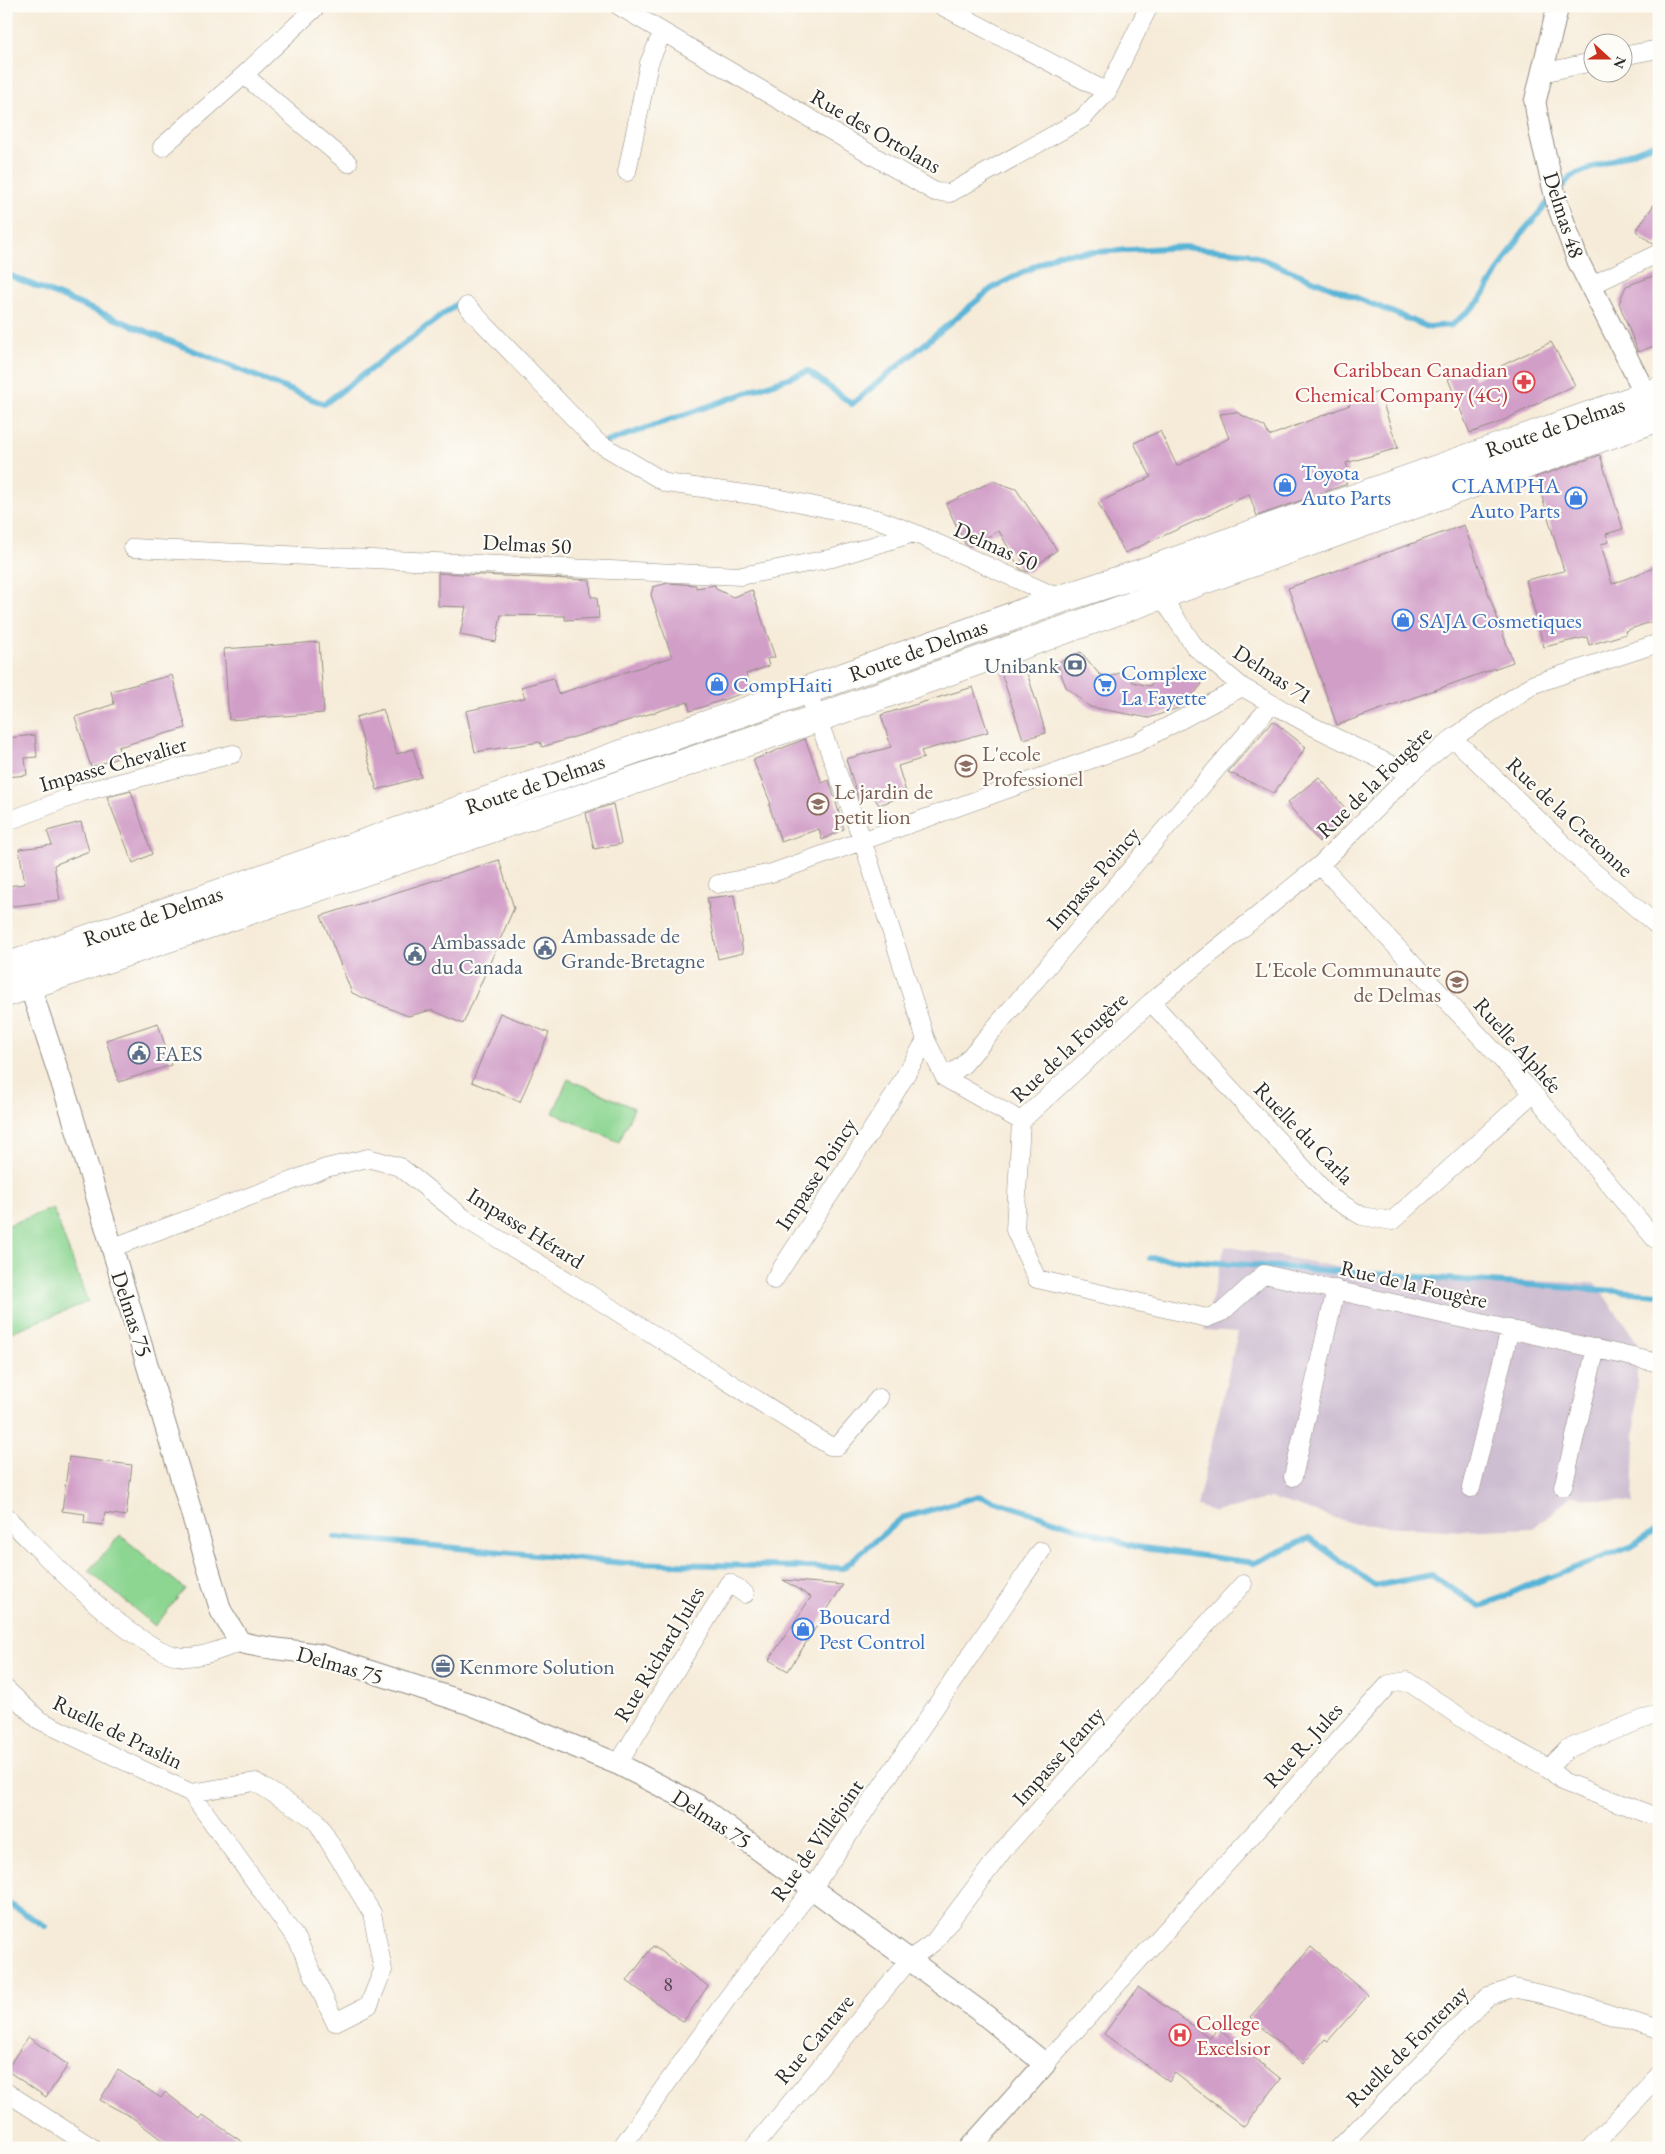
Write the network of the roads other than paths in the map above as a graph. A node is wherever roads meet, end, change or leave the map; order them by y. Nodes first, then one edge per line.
1 (317, 6) edge
2 (620, 6) edge
3 (942, 6) edge
4 (1149, 6) edge
5 (1558, 6) edge
6 (662, 33) junction
7 (1659, 49) edge
8 (1632, 54) edge
9 (1582, 64) edge
10 (1542, 73) junction
11 (244, 75) junction
12 (1107, 92) junction
13 (162, 147) dead end
14 (348, 163) dead end
15 (627, 172) dead end
16 (1659, 253) edge
17 (1590, 286) junction
18 (467, 306) dead end
19 (1656, 403) edge
20 (914, 533) junction
21 (133, 548) dead end
22 (1144, 572) junction
23 (1160, 595) junction
24 (1061, 599) junction
25 (1659, 643) edge
26 (1242, 686) junction
27 (807, 690) junction
28 (1272, 704) junction
29 (818, 718) junction
30 (1453, 738) junction
31 (233, 754) dead end
32 (1410, 774) junction
33 (6, 822) edge
34 (862, 839) junction
35 (1320, 865) junction
36 (718, 884) dead end
37 (1659, 927) edge
38 (16, 976) edge
39 (1150, 1002) junction
40 (926, 1040) junction
41 (945, 1078) junction
42 (1532, 1093) junction
43 (1021, 1121) junction
44 (1655, 1239) dead end
45 (111, 1248) junction
46 (774, 1280) dead end
47 (1336, 1289) junction
48 (1510, 1329) junction
49 (1596, 1348) junction
50 (1659, 1362) edge
51 (879, 1398) dead end
52 (1294, 1477) dead end
53 (1563, 1487) dead end
54 (1471, 1488) dead end
55 (6, 1517) edge
56 (1041, 1552) dead end
57 (1242, 1584) dead end
58 (745, 1594) dead end
59 (240, 1642) junction
60 (6, 1689) edge
61 (1659, 1713) edge
62 (618, 1764) junction
63 (1548, 1768) junction
64 (190, 1793) junction
65 (1659, 1818) edge
66 (812, 1889) junction
67 (910, 1959) junction
68 (1659, 2030) edge
69 (1045, 2064) junction
70 (1659, 2075) edge
71 (6, 2092) edge
72 (93, 2148) edge
73 (621, 2148) edge
74 (753, 2148) edge
75 (970, 2148) edge
76 (1339, 2148) edge
77 (1590, 2148) edge

1 - 11 street
2 - 6 street, Rue des Ortolans
3 - 12 street
4 - 12 street, Rue des Ortolans
5 - 10 street, Delmas 48
6 - 12 street, Rue des Ortolans
6 - 15 street
7 - 8 street
9 - 10 street
10 - 17 street, Delmas 48
11 - 13 street
11 - 14 street
16 - 17 street
17 - 19 street, Delmas 48
18 - 20 street, Delmas 50
19 - 22 main road, Route de Delmas
19 - 23 main road, Route de Delmas
20 - 21 street, Delmas 50
20 - 24 street, Delmas 50
22 - 23 street, Delmas 71
22 - 24 main road, Route de Delmas
23 - 26 street, Delmas 71
23 - 29 main road, Route de Delmas
24 - 27 main road, Route de Delmas
25 - 30 street, Rue de la Fougère
26 - 28 street, Delmas 71
26 - 34 street
27 - 29 street
27 - 38 main road, Route de Delmas
28 - 32 street, Delmas 71
28 - 41 street, Impasse Poincy
29 - 34 street
29 - 38 main road, Route de Delmas
30 - 32 street, Rue de la Fougère
30 - 37 street, Rue de la Cretonne
31 - 33 street, Impasse Chevalier
32 - 35 street, Rue de la Fougère
34 - 36 street
34 - 40 street
35 - 39 street, Rue de la Fougère
35 - 42 street, Ruelle Alphée
38 - 45 street, Delmas 75
39 - 42 street, Ruelle du Carla
39 - 43 street, Rue de la Fougère
40 - 41 street
40 - 46 street, Impasse Poincy
41 - 43 street
42 - 44 street, Ruelle Alphée
43 - 47 street, Rue de la Fougère
45 - 51 street, Impasse Hérard
45 - 59 street, Delmas 75
47 - 48 street, Rue de la Fougère
47 - 52 street
48 - 49 street, Rue de la Fougère
48 - 54 street
49 - 50 street, Rue de la Fougère
49 - 53 street
55 - 59 street
56 - 66 street, Rue de Villejoint
57 - 67 street, Impasse Jeanty
58 - 62 street, Rue Richard Jules
59 - 62 street, Delmas 75
60 - 64 street, Ruelle de Praslin
61 - 63 street
62 - 66 street, Delmas 75
63 - 65 street, Rue R. Jules
63 - 69 street, Rue R. Jules
64 - 64 street
66 - 67 street, Delmas 75
66 - 73 street, Rue de Villejoint
67 - 69 street, Delmas 75
67 - 74 street, Rue Cantave
68 - 76 street, Ruelle de Fontenay
69 - 75 street
70 - 77 street
71 - 72 street

